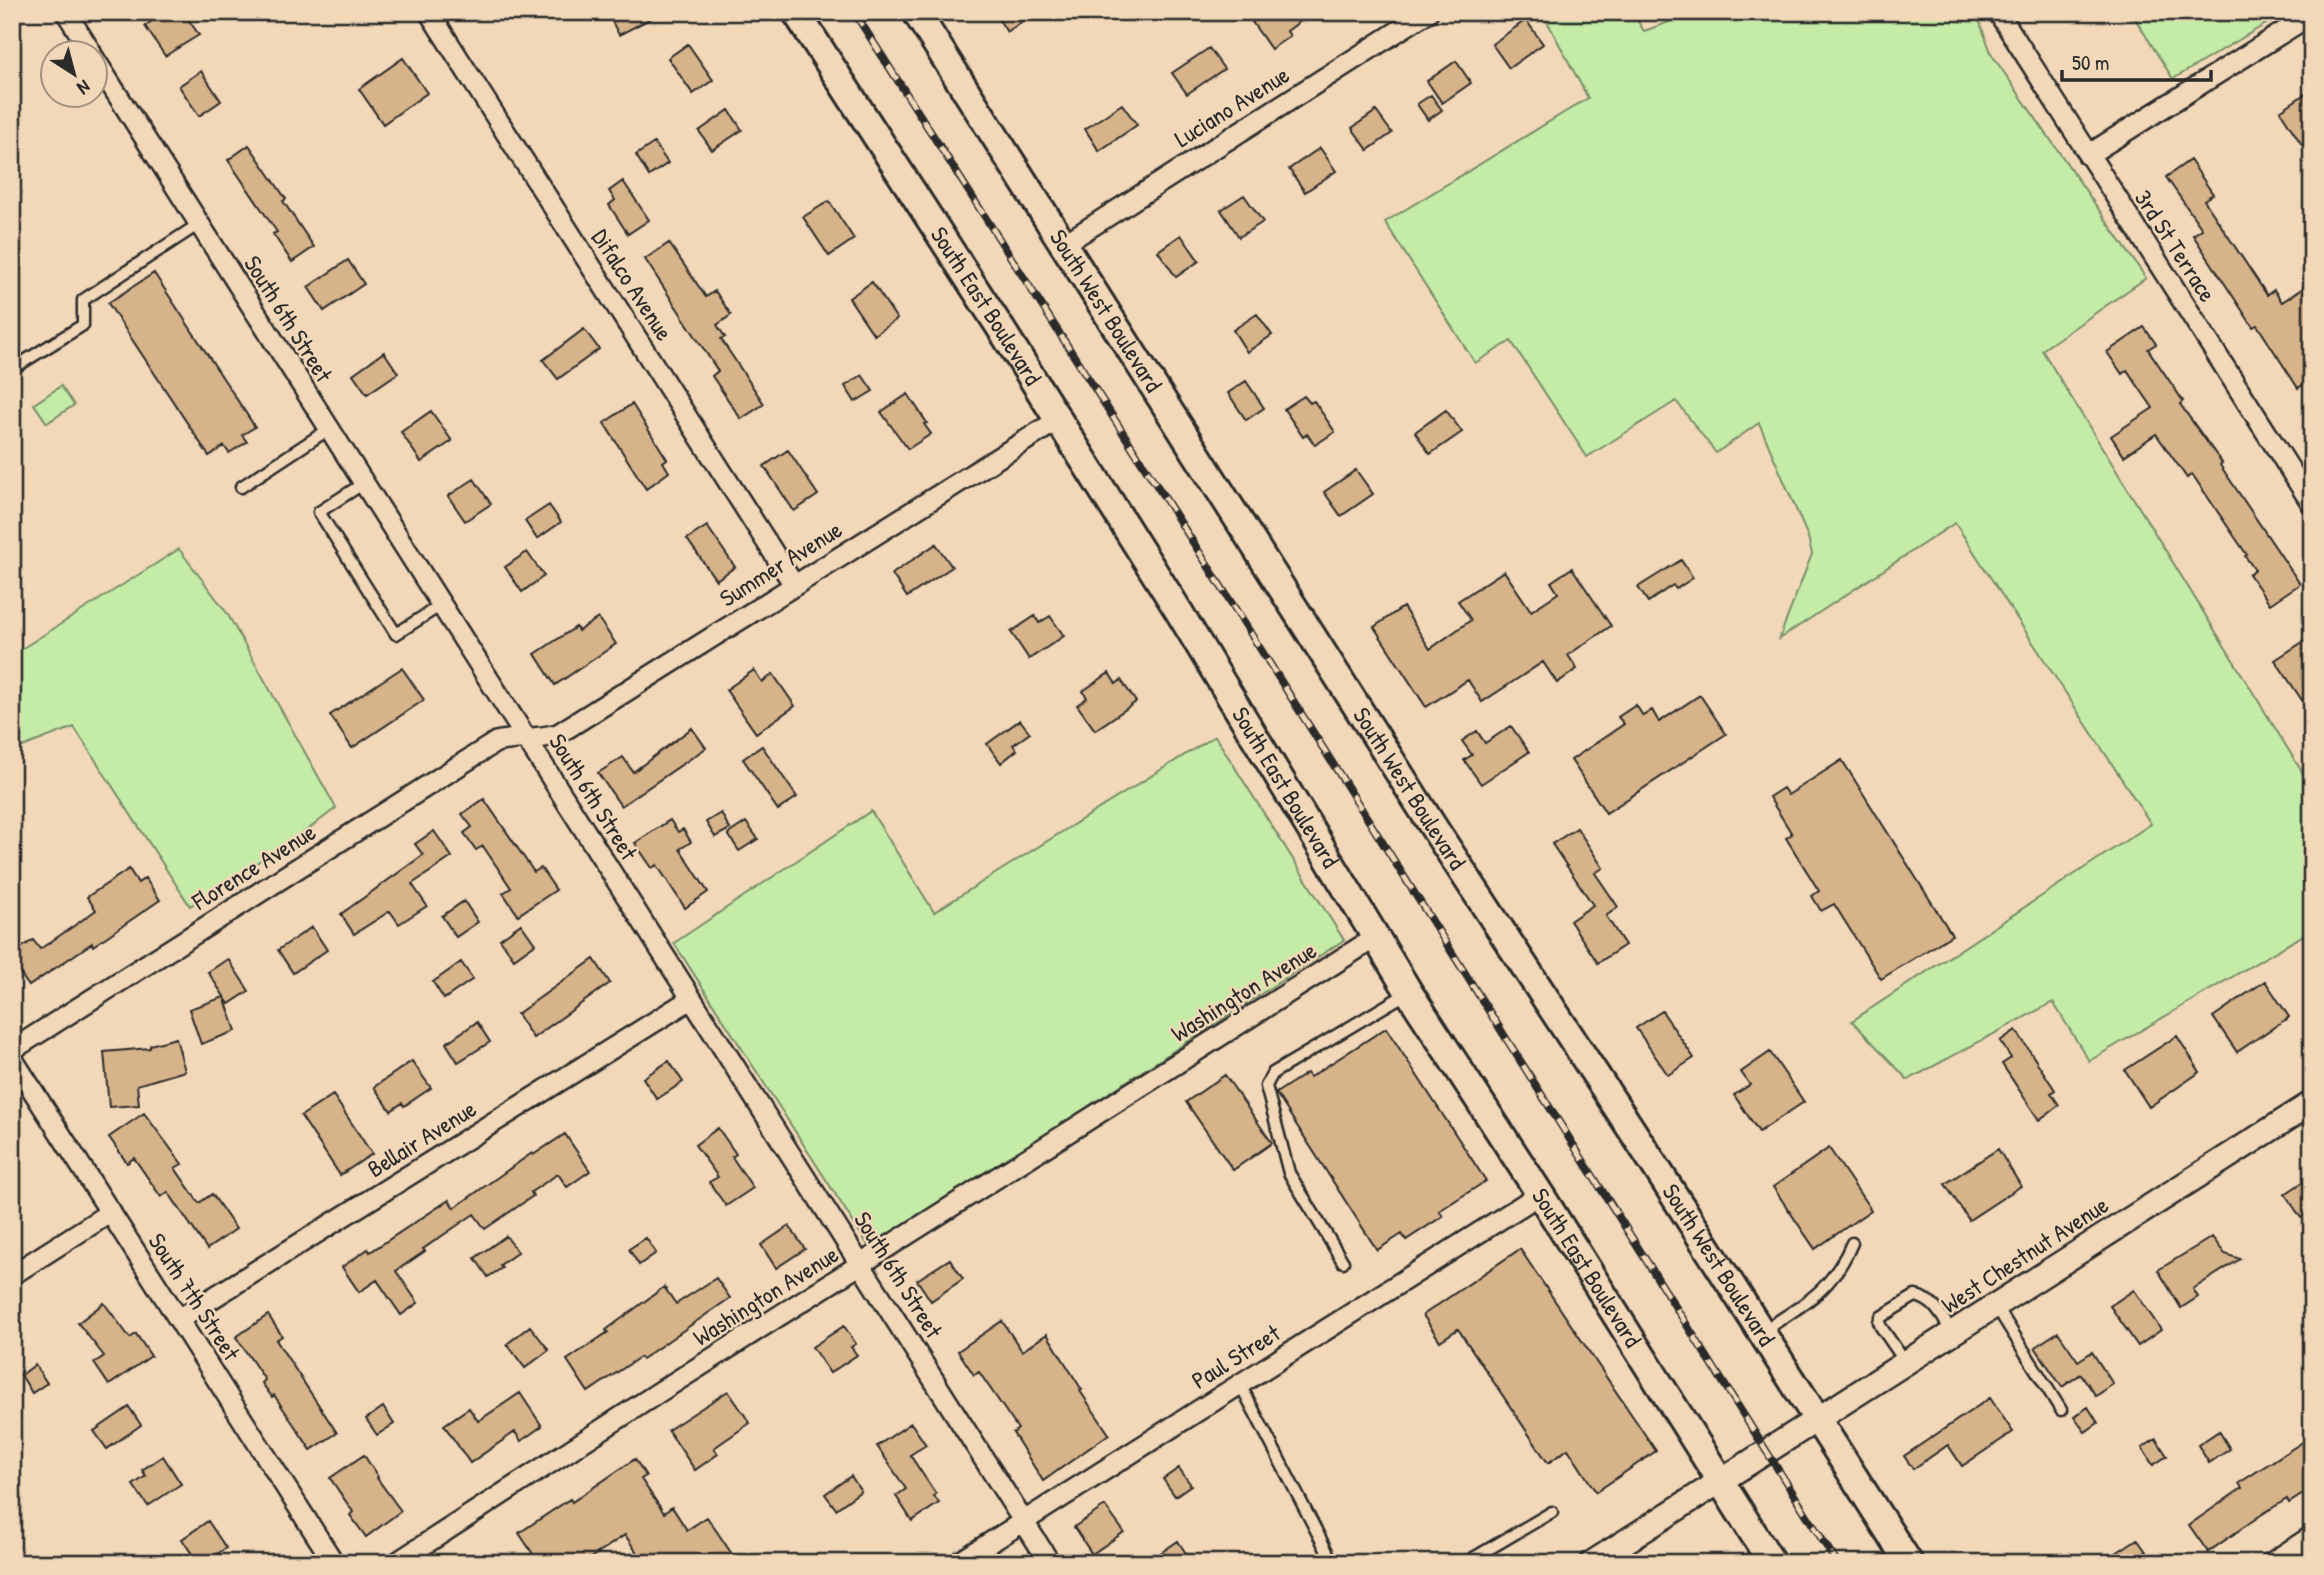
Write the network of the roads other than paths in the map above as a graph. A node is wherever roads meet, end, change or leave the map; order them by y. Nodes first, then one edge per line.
1 (66, 12) edge
2 (429, 12) edge
3 (796, 12) edge
4 (916, 12) edge
5 (1427, 12) edge
6 (1998, 12) edge
7 (2312, 14) edge
8 (82, 38) edge
9 (108, 80) edge
10 (2088, 155) junction
11 (199, 224) junction
12 (1064, 244) junction
13 (12, 369) edge
14 (1058, 420) junction
15 (329, 429) junction
16 (363, 483) junction
17 (241, 487) dead end
18 (2312, 504) edge
19 (794, 585) junction
20 (441, 605) junction
21 (527, 739) junction
22 (1376, 937) junction
23 (1409, 992) junction
24 (691, 999) junction
25 (12, 1050) edge
26 (12, 1058) edge
27 (2312, 1102) edge
28 (1540, 1194) junction
29 (111, 1212) junction
30 (1852, 1243) dead end
31 (1343, 1262) dead end
32 (862, 1263) junction
33 (12, 1275) edge
34 (1996, 1305) junction
35 (179, 1319) junction
36 (1762, 1332) junction
37 (1953, 1332) junction
38 (1906, 1363) junction
39 (1240, 1384) junction
40 (2061, 1410) dead end
41 (1817, 1419) junction
42 (1721, 1480) junction
43 (1552, 1512) dead end
44 (1024, 1521) junction
45 (2312, 1536) edge
46 (334, 1563) edge
47 (396, 1563) edge
48 (958, 1563) edge
49 (1050, 1563) edge
50 (1333, 1563) edge
51 (1465, 1563) edge
52 (1592, 1563) edge
53 (1772, 1563) edge
54 (1909, 1563) edge
55 (2271, 1563) edge

1 - 8 street
2 - 19 street, Difalco Avenue
3 - 14 main road, South East Boulevard
4 - 12 main road, South West Boulevard
5 - 12 street, Luciano Avenue
6 - 10 street, 3rd St Terrace
7 - 10 street
9 - 11 street, South 6th Street
10 - 18 street, 3rd St Terrace
11 - 13 lane
11 - 15 street, South 6th Street
12 - 36 main road, South West Boulevard
14 - 19 street, Summer Avenue
14 - 22 main road, South East Boulevard
15 - 16 street, South 6th Street
15 - 17 lane
16 - 20 street, South 6th Street
16 - 20 lane
19 - 21 street, Summer Avenue
20 - 21 street, South 6th Street
21 - 24 street, South 6th Street
21 - 25 street, Florence Avenue
22 - 23 main road, South East Boulevard
22 - 32 street, Washington Avenue
23 - 28 main road, South East Boulevard
23 - 31 lane
24 - 32 street, South 6th Street
24 - 35 street, Bellair Avenue
26 - 29 street, South 7th Street
27 - 34 street, West Chestnut Avenue
28 - 39 street, Paul Street
28 - 42 main road, South East Boulevard
29 - 33 street
29 - 35 street, South 7th Street
30 - 36 lane
32 - 44 street, South 6th Street
32 - 47 street, Washington Avenue
34 - 37 street, West Chestnut Avenue
34 - 40 lane
35 - 46 street, South 7th Street
36 - 41 main road, South West Boulevard
37 - 38 street, West Chestnut Avenue
37 - 38 lane
38 - 41 street, West Chestnut Avenue
39 - 44 street, Paul Street
39 - 50 lane
41 - 42 street, West Chestnut Avenue
41 - 54 main road, South West Boulevard
42 - 52 street, West Chestnut Avenue
42 - 53 main road, South East Boulevard
43 - 51 lane
44 - 48 street, Paul Street
44 - 49 street, South 6th Street
45 - 55 street

